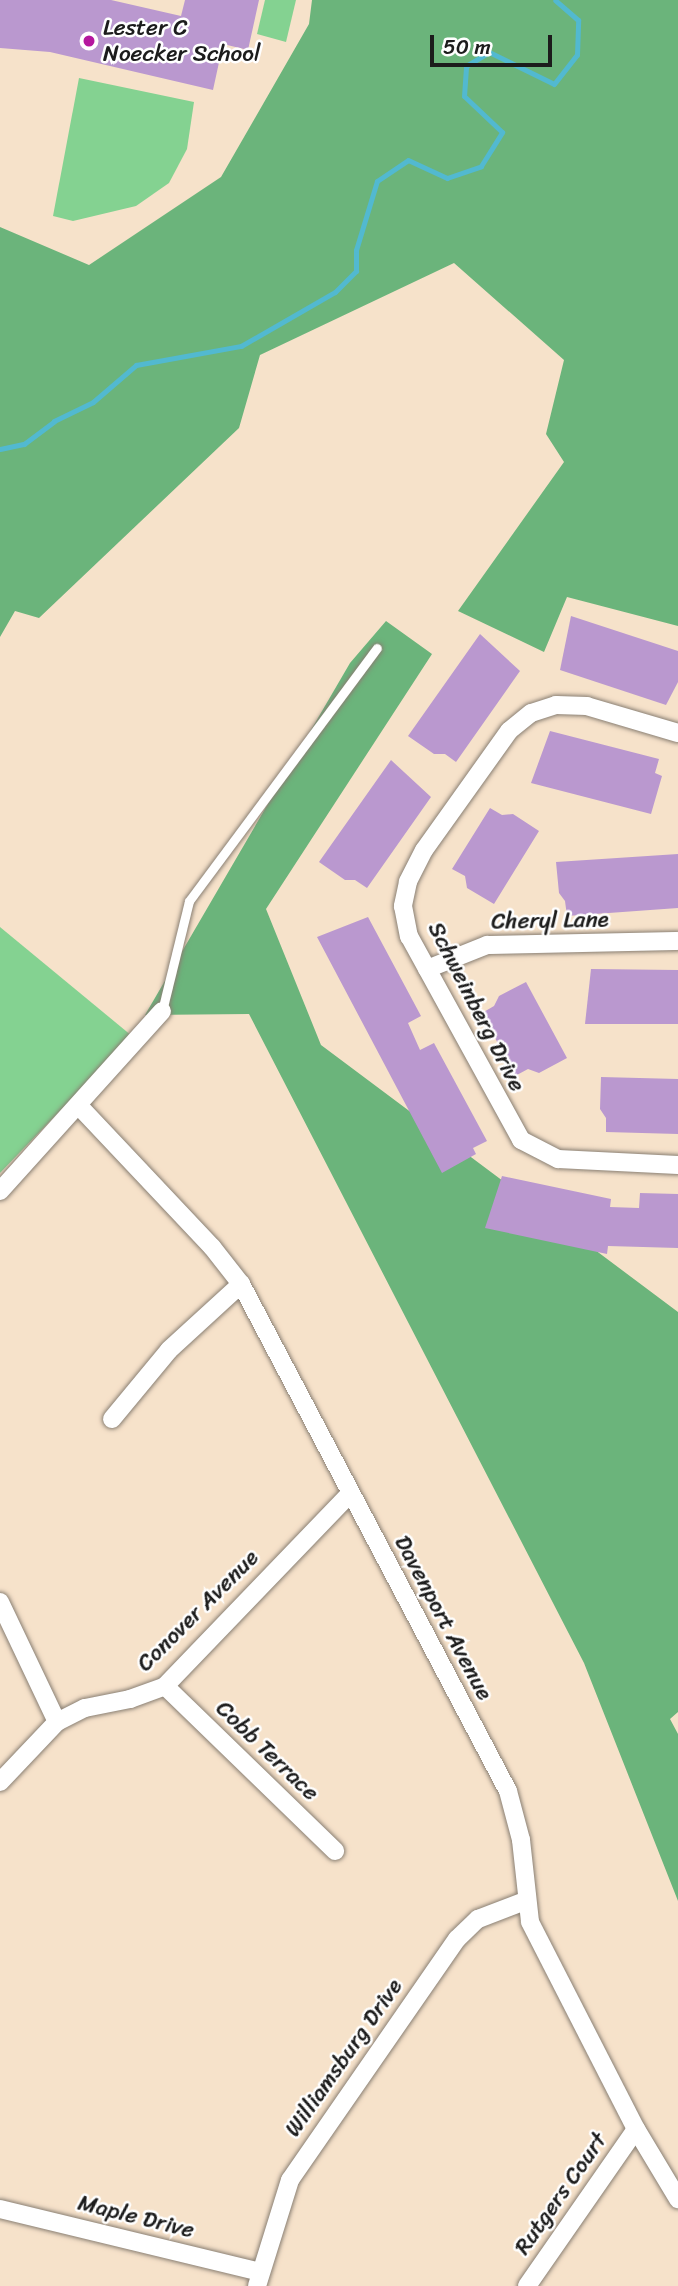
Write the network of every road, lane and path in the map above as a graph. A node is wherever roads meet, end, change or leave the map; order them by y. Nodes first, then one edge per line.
1 (377, 648) dead end
2 (678, 733) edge
3 (678, 941) edge
4 (427, 969) junction
5 (162, 1011) joint
6 (79, 1106) junction
7 (678, 1165) edge
8 (0, 1191) edge
9 (241, 1284) junction
10 (112, 1419) dead end
11 (350, 1494) junction
12 (0, 1602) edge
13 (165, 1686) junction
14 (57, 1722) junction
15 (0, 1782) edge
16 (335, 1851) dead end
17 (525, 1900) junction
18 (636, 2129) junction
19 (678, 2199) edge
20 (0, 2209) edge
21 (259, 2279) edge
22 (527, 2286) edge

1 - 5 lane
2 - 4 street, Schweinberg Drive
3 - 4 street, Cheryl Lane
4 - 7 street, Schweinberg Drive
5 - 6 street
6 - 8 street
6 - 9 street, Davenport Avenue
9 - 10 street
9 - 11 street, Davenport Avenue
11 - 13 street, Conover Avenue
11 - 17 street, Davenport Avenue
12 - 14 street
13 - 14 street, Conover Avenue
13 - 16 street, Cobb Terrace
14 - 15 street, Conover Avenue
17 - 18 street, Davenport Avenue
17 - 21 street, Williamsburg Drive
18 - 19 street, Davenport Avenue
18 - 22 street, Rutgers Court
20 - 21 street, Maple Drive

